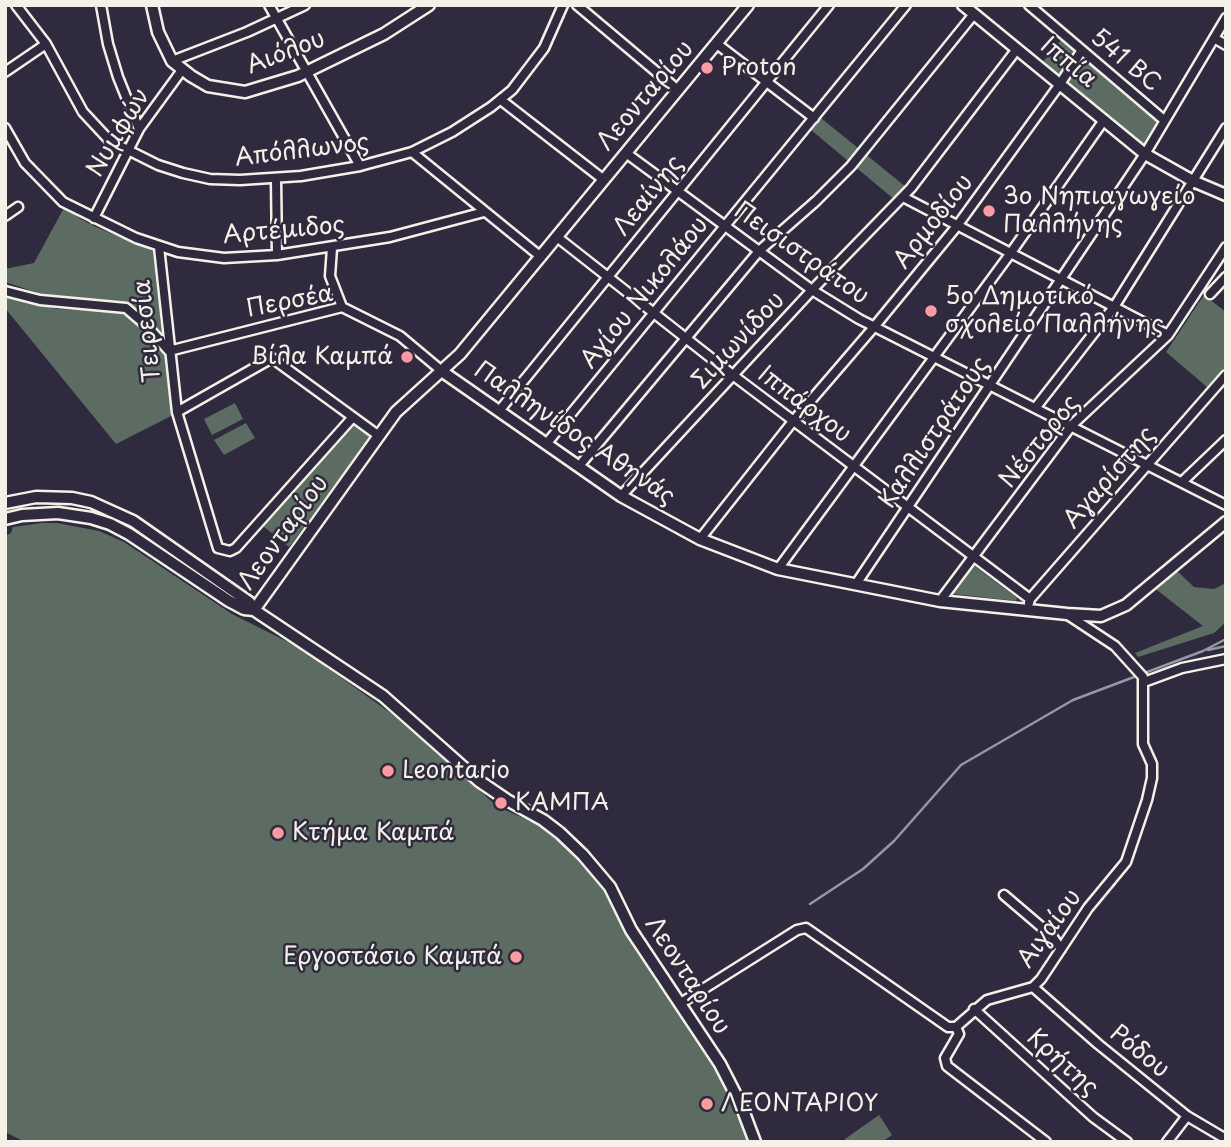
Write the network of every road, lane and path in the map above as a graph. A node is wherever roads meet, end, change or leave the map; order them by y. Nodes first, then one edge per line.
1 (16, 5) edge
2 (101, 5) edge
3 (152, 5) edge
4 (269, 5) edge
5 (305, 5) edge
6 (429, 5) edge
7 (563, 5) edge
8 (577, 5) edge
9 (829, 5) edge
10 (906, 5) edge
11 (964, 5) edge
12 (1029, 5) edge
13 (747, 6) edge
14 (974, 14) junction
15 (1226, 18) edge
16 (277, 19) junction
17 (1214, 38) junction
18 (46, 44) junction
19 (717, 44) junction
20 (1226, 45) edge
21 (1017, 49) junction
22 (1082, 50) junction
23 (173, 61) junction
24 (182, 69) junction
25 (307, 71) junction
26 (5, 72) edge
27 (767, 82) junction
28 (1060, 84) junction
29 (678, 90) junction
30 (501, 100) junction
31 (814, 118) junction
32 (1104, 120) junction
33 (1164, 120) junction
34 (5, 128) edge
35 (1226, 128) edge
36 (139, 130) junction
37 (127, 151) junction
38 (412, 152) junction
39 (626, 153) junction
40 (1145, 154) junction
41 (360, 166) junction
42 (276, 178) junction
43 (604, 180) junction
44 (1193, 181) junction
45 (678, 191) junction
46 (1226, 195) edge
47 (903, 197) junction
48 (18, 207) dead end
49 (484, 212) junction
50 (5, 216) edge
51 (94, 218) junction
52 (726, 225) junction
53 (957, 226) junction
54 (557, 237) junction
55 (159, 247) junction
56 (1226, 247) edge
57 (332, 248) junction
58 (760, 251) junction
59 (1010, 254) junction
60 (277, 255) junction
61 (541, 257) junction
62 (608, 276) junction
63 (1226, 277) edge
64 (1060, 279) junction
65 (812, 290) junction
66 (5, 291) edge
67 (1210, 294) dead end
68 (342, 307) junction
69 (1114, 307) junction
70 (654, 312) junction
71 (874, 327) junction
72 (1168, 335) junction
73 (686, 338) junction
74 (169, 351) junction
75 (934, 358) junction
76 (443, 372) junction
77 (1226, 375) edge
78 (734, 376) junction
79 (991, 386) junction
80 (1036, 407) junction
81 (499, 411) junction
82 (177, 412) junction
83 (353, 416) junction
84 (794, 421) junction
85 (1072, 425) junction
86 (379, 436) junction
87 (1226, 440) edge
88 (547, 443) junction
89 (1149, 464) junction
90 (579, 466) junction
91 (854, 467) junction
92 (1183, 481) junction
93 (621, 496) junction
94 (9, 500) edge
95 (1226, 505) edge
96 (908, 508) junction
97 (5, 519) edge
98 (1226, 522) edge
99 (699, 539) junction
100 (974, 557) junction
101 (778, 569) junction
102 (856, 584) junction
103 (940, 601) junction
104 (1029, 604) junction
105 (254, 610) junction
106 (1067, 614) junction
107 (1226, 659) edge
108 (1143, 679) junction
109 (1004, 895) dead end
110 (1061, 948) junction
111 (1033, 986) junction
112 (681, 1003) junction
113 (974, 1009) junction
114 (956, 1027) junction
115 (1186, 1116) junction
116 (1226, 1139) edge
117 (755, 1142) edge
118 (1046, 1142) edge
119 (1127, 1142) edge
120 (1167, 1142) edge

1 - 18 street, Απόλλωνος
2 - 36 street
3 - 23 street, Αιόλου
4 - 16 street
5 - 16 street
6 - 25 street, Αιόλου
7 - 30 street, Απόλλωνος
8 - 29 street
9 - 27 street, Λεαίνης
10 - 31 street, Αγίου Νικολάου
11 - 14 street, Ιππία
12 - 22 street, 541 BC
13 - 19 street, Λεονταρίου
14 - 21 street, Ιππία
14 - 58 street
15 - 17 street, Καλλιστράτους
16 - 23 street
16 - 25 street
17 - 20 street
17 - 33 street, Καλλιστράτους
18 - 26 street
18 - 37 street, Απόλλωνος
19 - 27 street
19 - 29 street, Λεονταρίου
21 - 28 street, Ιππία
21 - 47 street, Σιμωνίδου
22 - 28 street, Αρμοδίου
22 - 33 street, 541 BC
23 - 24 street, Αιόλου
24 - 25 street, Αιόλου
24 - 36 street, Νυμφών
25 - 41 street
27 - 31 street
27 - 45 street, Λεαίνης
28 - 32 street, Ιππία
28 - 53 street, Αρμοδίου
29 - 39 street, Λεονταρίου
30 - 38 street, Απόλλωνος
30 - 43 street
31 - 52 street, Αγίου Νικολάου
32 - 40 street, Ιππία
32 - 59 street
33 - 40 street, Καλλιστράτους
34 - 51 street, Αρτέμιδος
35 - 44 street
36 - 37 street, Νυμφών
37 - 42 street, Απόλλωνος
37 - 51 street, Νυμφών
38 - 41 street, Απόλλωνος
38 - 49 street
39 - 43 street, Λεονταρίου
39 - 45 street, Πεισιστράτου
40 - 44 street, Ιππία
40 - 64 street, Καλλιστράτους
41 - 42 street, Απόλλωνος
42 - 60 street
43 - 54 street, Λεονταρίου
44 - 46 street, Ιππία
44 - 69 street
45 - 52 street, Πεισιστράτου
45 - 62 street, Λεαίνης
47 - 53 street
47 - 65 street, Σιμωνίδου
48 - 50 street
49 - 57 street, Αρτέμιδος
49 - 61 street
51 - 55 street, Αρτέμιδος
52 - 58 street, Πεισιστράτου
52 - 70 street, Αγίου Νικολάου
53 - 59 street
53 - 71 street, Αρμοδίου
54 - 61 street, Λεονταρίου
54 - 62 street, Ιππάρχου
55 - 60 street, Αρτέμιδος
55 - 74 street, Tειρεσία
56 - 72 street, Νέστορος
57 - 60 street, Αρτέμιδος
57 - 68 street
58 - 65 street, Πεισιστράτου
58 - 73 street
59 - 64 street
59 - 75 street
61 - 76 street, Λεονταρίου
62 - 70 street, Ιππάρχου
62 - 81 street, Λεαίνης
63 - 67 street
64 - 69 street
64 - 79 street, Καλλιστράτους
65 - 71 street, Πεισιστράτου
65 - 78 street, Σιμωνίδου
66 - 74 street
68 - 74 street, Περσέα
68 - 76 street, Περσέα
69 - 72 street
69 - 80 street
70 - 73 street, Ιππάρχου
70 - 88 street, Αγίου Νικολάου
71 - 75 street, Πεισιστράτου
71 - 84 street, Αρμοδίου
72 - 85 street, Νέστορος
73 - 78 street, Ιππάρχου
73 - 90 street
74 - 82 street, Tειρεσία
75 - 79 street, Πεισιστράτου
75 - 91 street
76 - 81 street, Παλληνίδος Αθηνάς
76 - 86 street, Λεονταρίου
77 - 89 street, Αγαρίστης
78 - 84 street, Ιππάρχου
78 - 93 street, Σιμωνίδου
79 - 80 street, Πεισιστράτου
79 - 96 street, Καλλιστράτους
80 - 85 street, Πεισιστράτου
81 - 88 street, Παλληνίδος Αθηνάς
82 - 83 street
82 - 83 street, Tειρεσία
83 - 86 street
84 - 91 street, Ιππάρχου
84 - 99 street, Αρμοδίου
85 - 89 street, Πεισιστράτου
85 - 100 street, Νέστορος
86 - 105 street, Λεονταρίου
87 - 92 street
88 - 90 street, Παλληνίδος Αθηνάς
89 - 92 street, Πεισιστράτου
89 - 104 street, Αγαρίστης
90 - 93 street, Παλληνίδος Αθηνάς
91 - 96 street, Ιππάρχου
91 - 101 street
92 - 95 street, Πεισιστράτου
93 - 99 street, Παλληνίδος Αθηνάς
94 - 105 street
96 - 100 street, Ιππάρχου
96 - 102 street, Καλλιστράτους
97 - 105 street
98 - 106 street, Παλληνίδος Αθηνάς
99 - 101 street, Παλληνίδος Αθηνάς
100 - 103 street, Νέστορος
100 - 104 street, Ιππάρχου
101 - 102 street, Παλληνίδος Αθηνάς
102 - 103 street, Παλληνίδος Αθηνάς
103 - 104 street, Παλληνίδος Αθηνάς
104 - 106 street, Παλληνίδος Αθηνάς
105 - 112 street, Λεονταρίου
106 - 108 street
107 - 108 street
108 - 110 street, Αιγαίου
109 - 110 street
110 - 111 street, Αιγαίου
111 - 113 street, Αιγαίου
111 - 115 street, Ρόδου
112 - 114 street
112 - 117 street, Λεονταρίου
113 - 114 street, Αιγαίου
113 - 119 street, Κρήτης
114 - 118 street
115 - 116 street, Ρόδου
115 - 120 street

